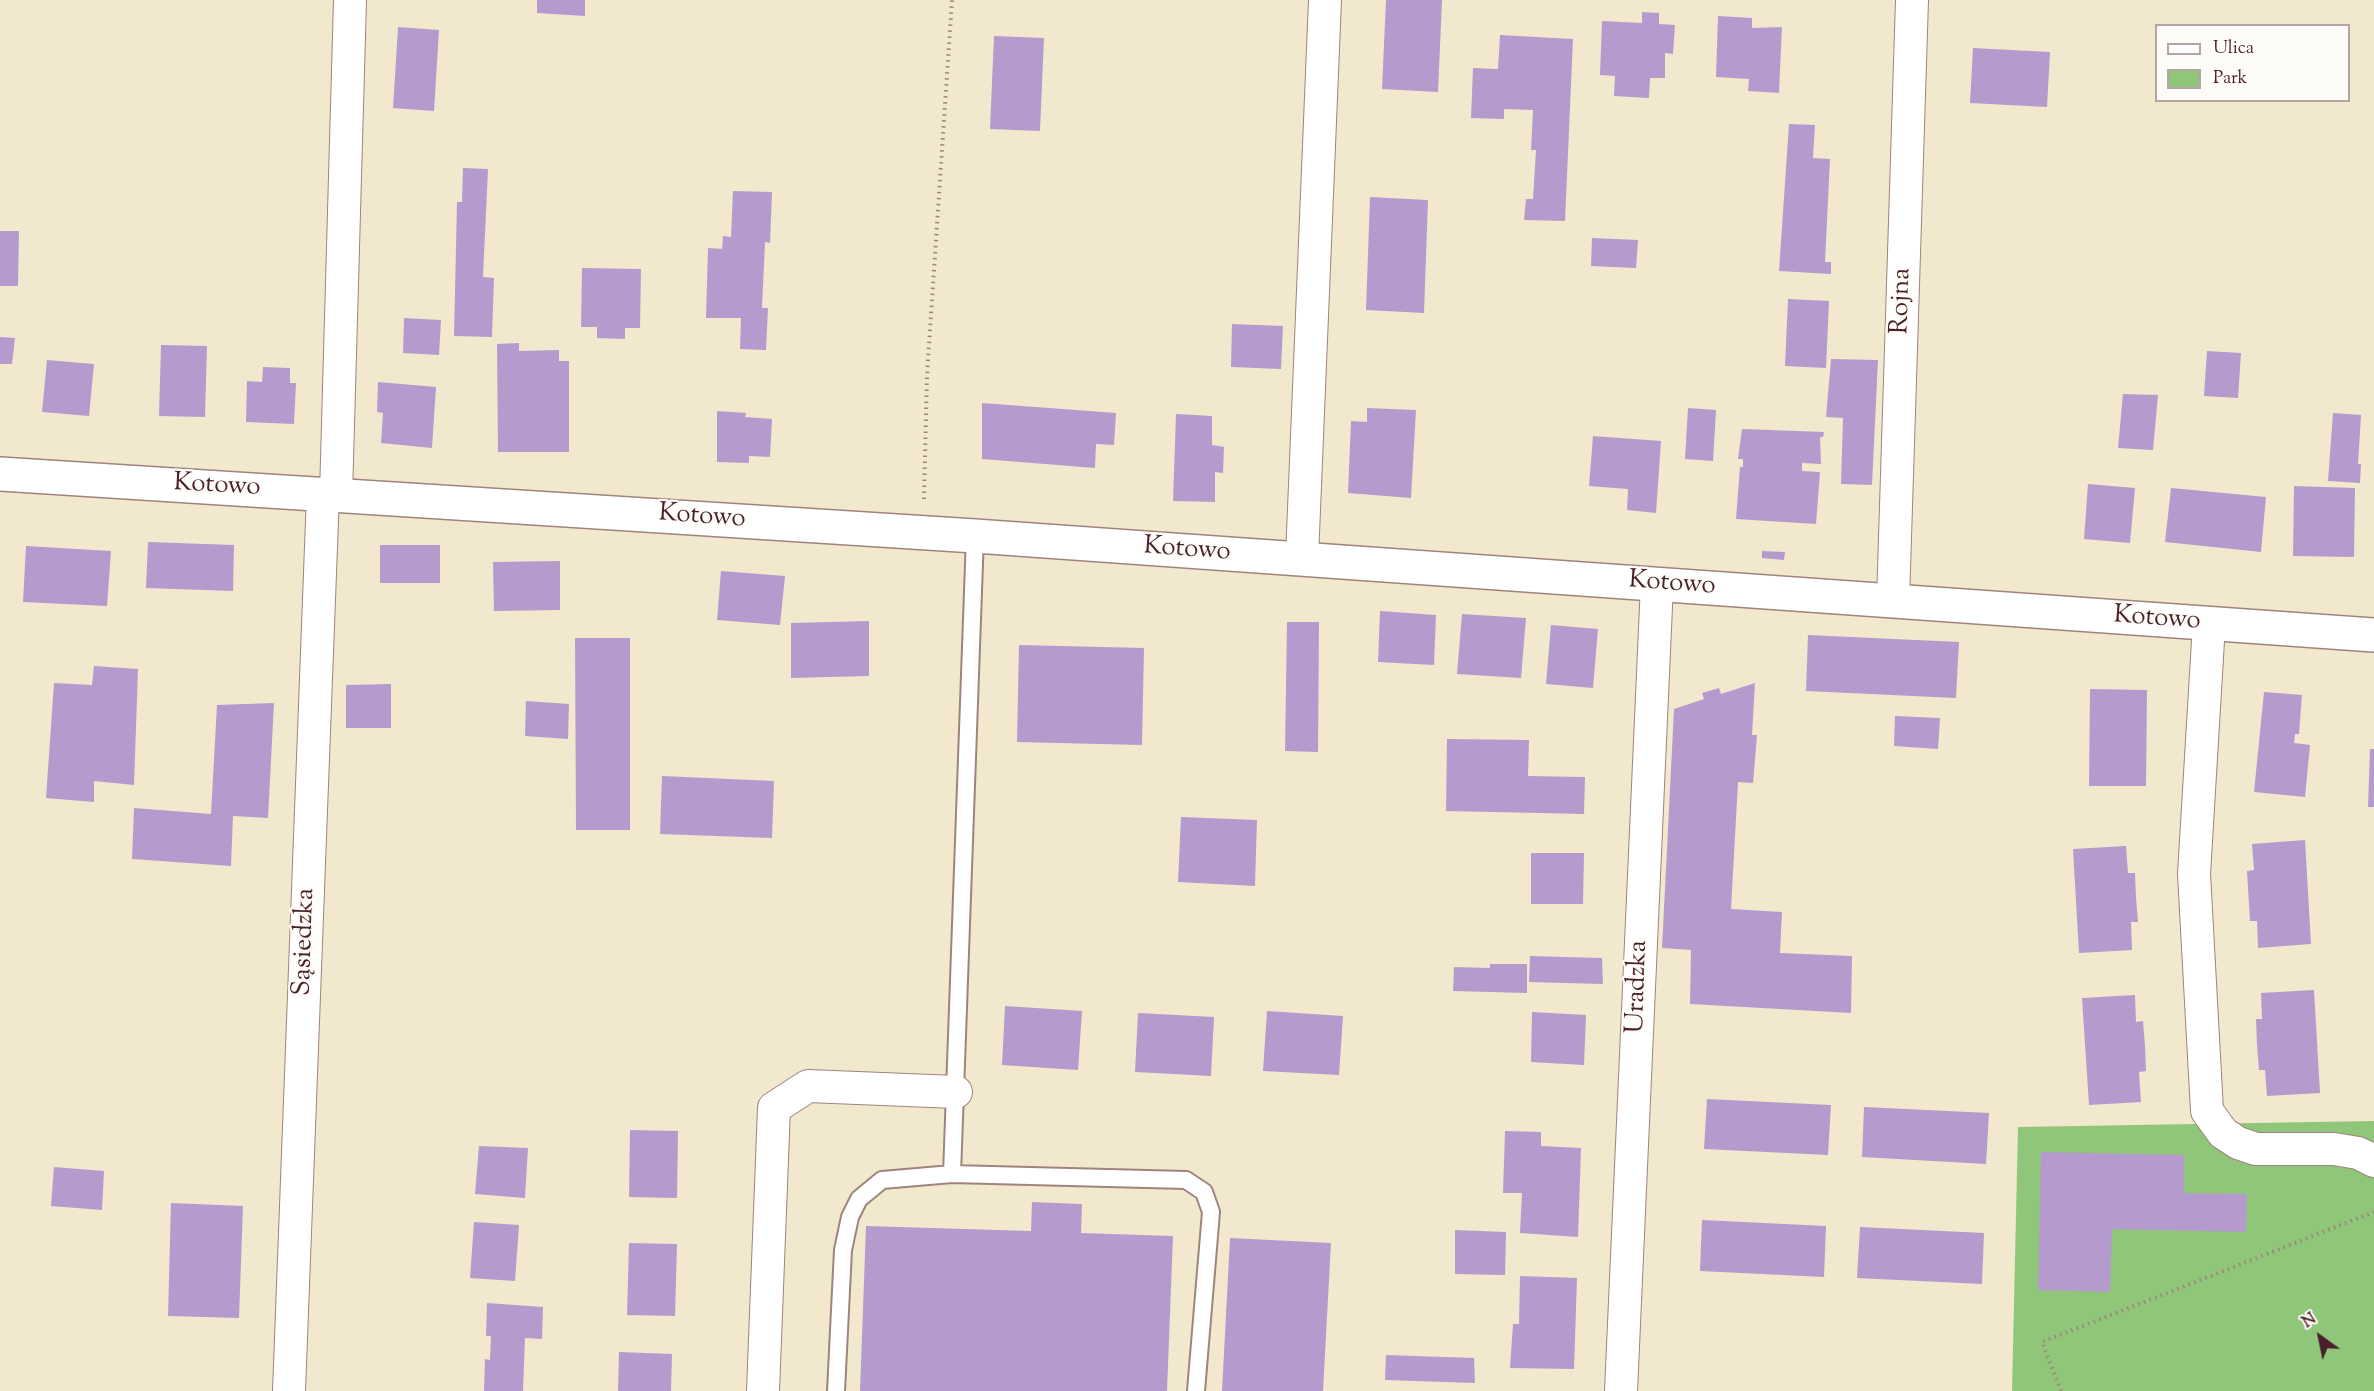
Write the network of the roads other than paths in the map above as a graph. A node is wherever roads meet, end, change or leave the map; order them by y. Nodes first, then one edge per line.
1 (350, 0) edge
2 (1325, 0) edge
3 (1912, 0) edge
4 (0, 474) edge
5 (330, 494) junction
6 (975, 536) junction
7 (1302, 558) junction
8 (1656, 584) junction
9 (1893, 601) junction
10 (2209, 624) junction
11 (2374, 635) edge
12 (956, 1092) junction
13 (2374, 1161) edge
14 (952, 1174) junction
15 (289, 1391) edge
16 (763, 1391) edge
17 (836, 1391) edge
18 (1196, 1391) edge
19 (1621, 1391) edge

1 - 5 street, Sąsiedzka
2 - 7 street
3 - 9 street, Rojna
4 - 5 street, Kotowo
5 - 6 street, Kotowo
5 - 15 street, Sąsiedzka
6 - 7 street, Kotowo
6 - 12 lane
7 - 8 street, Kotowo
8 - 9 street, Kotowo
8 - 19 street, Uradzka
9 - 10 street, Kotowo
10 - 11 street, Kotowo
10 - 13 street
12 - 14 lane
12 - 16 street
14 - 17 lane
14 - 18 lane

